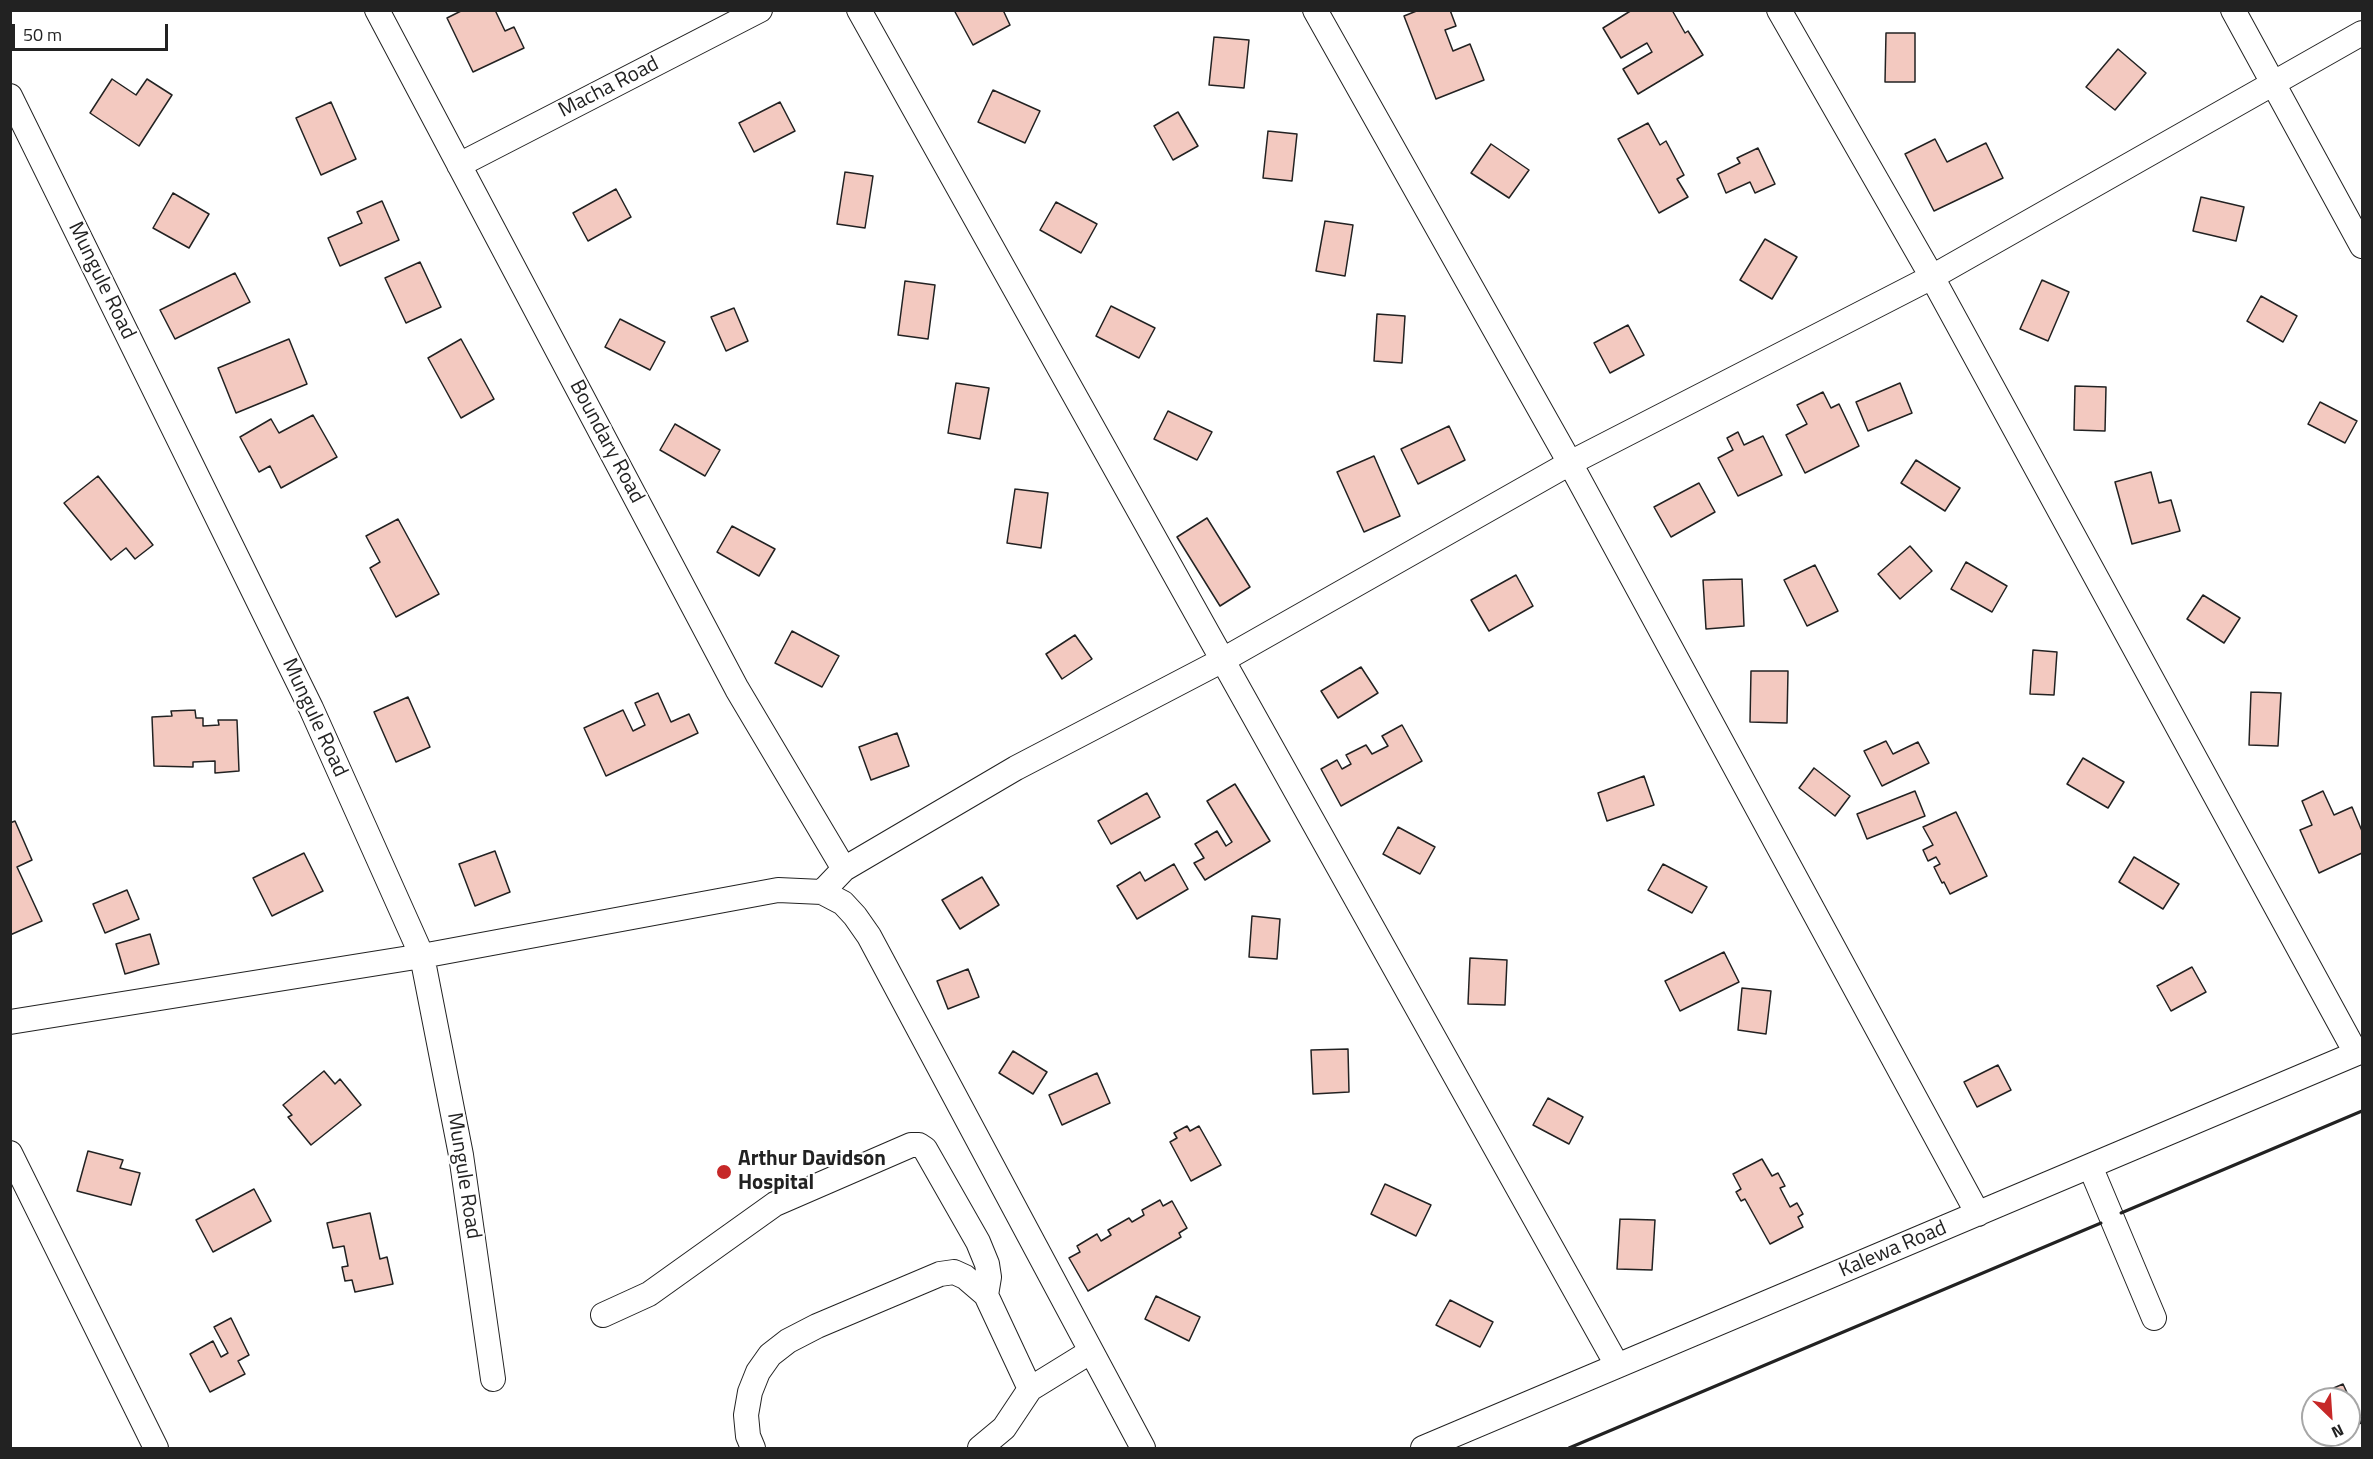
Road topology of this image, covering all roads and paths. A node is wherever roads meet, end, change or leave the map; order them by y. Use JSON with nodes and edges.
{"nodes":[{"id":1,"x":377,"y":10,"type":"edge"},
{"id":2,"x":859,"y":10,"type":"edge"},
{"id":3,"x":1315,"y":10,"type":"edge"},
{"id":4,"x":1779,"y":10,"type":"edge"},
{"id":5,"x":2233,"y":10,"type":"edge"},
{"id":6,"x":756,"y":11,"type":"edge"},
{"id":7,"x":2362,"y":33,"type":"edge"},
{"id":8,"x":2274,"y":82,"type":"junction"},
{"id":9,"x":10,"y":96,"type":"edge"},
{"id":10,"x":459,"y":165,"type":"junction"},
{"id":11,"x":2362,"y":246,"type":"edge"},
{"id":12,"x":1932,"y":277,"type":"junction"},
{"id":13,"x":1570,"y":463,"type":"junction"},
{"id":14,"x":1221,"y":661,"type":"junction"},
{"id":15,"x":844,"y":869,"type":"junction"},
{"id":16,"x":822,"y":892,"type":"junction"},
{"id":17,"x":422,"y":956,"type":"junction"},
{"id":18,"x":10,"y":1022,"type":"edge"},
{"id":19,"x":2359,"y":1052,"type":"edge"},
{"id":20,"x":10,"y":1153,"type":"edge"},
{"id":21,"x":2090,"y":1166,"type":"junction"},
{"id":22,"x":1978,"y":1214,"type":"junction"},
{"id":23,"x":986,"y":1295,"type":"junction"},
{"id":24,"x":603,"y":1316,"type":"dead end"},
{"id":25,"x":2154,"y":1318,"type":"dead end"},
{"id":26,"x":1090,"y":1352,"type":"junction"},
{"id":27,"x":1617,"y":1365,"type":"junction"},
{"id":28,"x":493,"y":1379,"type":"dead end"},
{"id":29,"x":1030,"y":1389,"type":"junction"},
{"id":30,"x":1453,"y":1443,"type":"edge"},
{"id":31,"x":156,"y":1449,"type":"edge"},
{"id":32,"x":753,"y":1449,"type":"edge"},
{"id":33,"x":980,"y":1449,"type":"edge"},
{"id":34,"x":1143,"y":1449,"type":"edge"},
{"id":35,"x":1423,"y":1449,"type":"edge"}],
"edges":[{"from":1,"to":10,"type":"street","name":"Boundary Road"},
{"from":2,"to":14,"type":"street"},
{"from":3,"to":13,"type":"street"},
{"from":4,"to":12,"type":"street"},
{"from":5,"to":8,"type":"street"},
{"from":6,"to":10,"type":"street","name":"Macha Road"},
{"from":7,"to":8,"type":"street"},
{"from":8,"to":11,"type":"street"},
{"from":8,"to":12,"type":"street"},
{"from":9,"to":17,"type":"street","name":"Mungule Road"},
{"from":10,"to":15,"type":"street","name":"Boundary Road"},
{"from":12,"to":13,"type":"street"},
{"from":12,"to":19,"type":"street"},
{"from":13,"to":14,"type":"street"},
{"from":13,"to":22,"type":"street"},
{"from":14,"to":15,"type":"street"},
{"from":14,"to":27,"type":"street"},
{"from":15,"to":16,"type":"street"},
{"from":16,"to":17,"type":"street"},
{"from":16,"to":26,"type":"street"},
{"from":17,"to":18,"type":"street"},
{"from":17,"to":28,"type":"street","name":"Mungule Road"},
{"from":19,"to":21,"type":"street","name":"Kalewa Road"},
{"from":20,"to":31,"type":"street"},
{"from":21,"to":22,"type":"street","name":"Kalewa Road"},
{"from":21,"to":25,"type":"street"},
{"from":22,"to":27,"type":"street","name":"Kalewa Road"},
{"from":23,"to":24,"type":"street"},
{"from":23,"to":29,"type":"street"},
{"from":23,"to":32,"type":"street"},
{"from":26,"to":29,"type":"street"},
{"from":26,"to":34,"type":"street"},
{"from":27,"to":30,"type":"street","name":"Kalewa Road"},
{"from":29,"to":33,"type":"street"},
{"from":30,"to":35,"type":"street","name":"Kalewa Road"}]}
